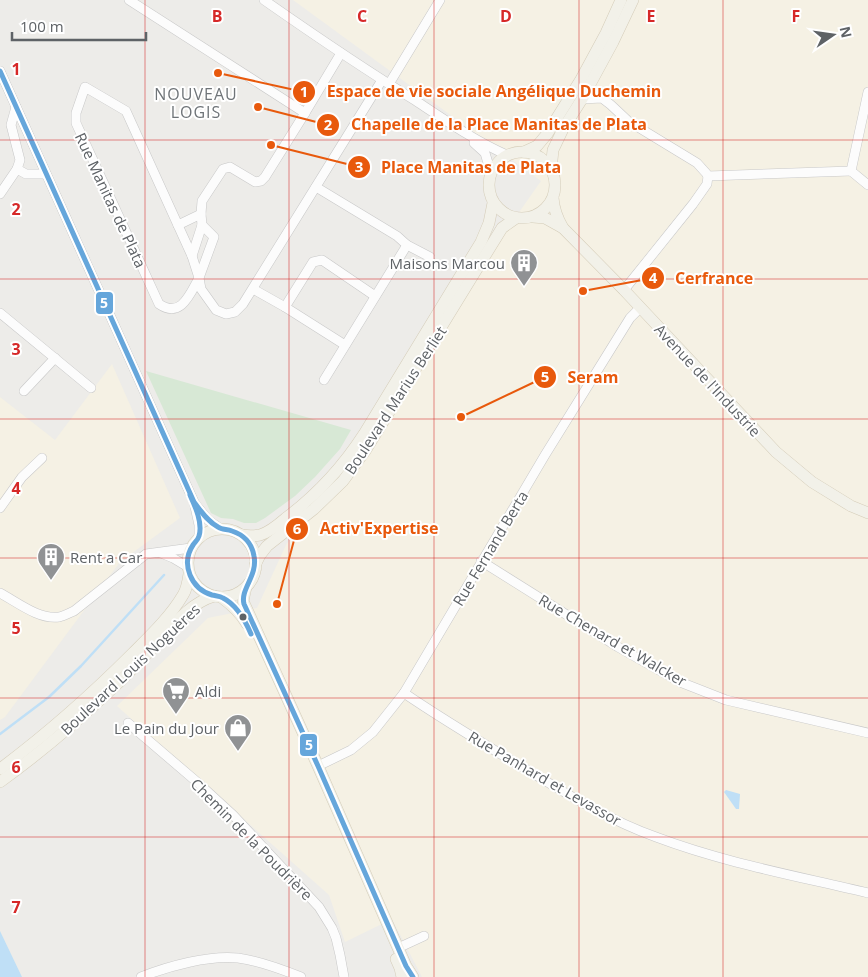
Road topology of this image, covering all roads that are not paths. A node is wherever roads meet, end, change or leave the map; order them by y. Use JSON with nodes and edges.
{"nodes":[{"id":1,"x":129,"y":0,"type":"edge"},
{"id":2,"x":264,"y":0,"type":"edge"},
{"id":3,"x":440,"y":0,"type":"edge"},
{"id":4,"x":621,"y":0,"type":"edge"},
{"id":5,"x":633,"y":0,"type":"edge"},
{"id":6,"x":341,"y":53,"type":"junction"},
{"id":7,"x":0,"y":71,"type":"edge"},
{"id":8,"x":385,"y":82,"type":"junction"},
{"id":9,"x":868,"y":92,"type":"edge"},
{"id":10,"x":582,"y":99,"type":"junction"},
{"id":11,"x":16,"y":107,"type":"junction"},
{"id":12,"x":305,"y":113,"type":"junction"},
{"id":13,"x":463,"y":132,"type":"junction"},
{"id":14,"x":524,"y":152,"type":"junction"},
{"id":15,"x":37,"y":154,"type":"junction"},
{"id":16,"x":507,"y":155,"type":"junction"},
{"id":17,"x":20,"y":160,"type":"junction"},
{"id":18,"x":17,"y":169,"type":"junction"},
{"id":19,"x":551,"y":170,"type":"junction"},
{"id":20,"x":852,"y":171,"type":"junction"},
{"id":21,"x":491,"y":172,"type":"junction"},
{"id":22,"x":46,"y":174,"type":"junction"},
{"id":23,"x":708,"y":176,"type":"junction"},
{"id":24,"x":868,"y":185,"type":"edge"},
{"id":25,"x":316,"y":187,"type":"junction"},
{"id":26,"x":0,"y":194,"type":"edge"},
{"id":27,"x":552,"y":198,"type":"junction"},
{"id":28,"x":493,"y":203,"type":"junction"},
{"id":29,"x":201,"y":214,"type":"junction"},
{"id":30,"x":533,"y":217,"type":"junction"},
{"id":31,"x":516,"y":218,"type":"junction"},
{"id":32,"x":178,"y":225,"type":"junction"},
{"id":33,"x":202,"y":225,"type":"junction"},
{"id":34,"x":563,"y":228,"type":"junction"},
{"id":35,"x":407,"y":245,"type":"junction"},
{"id":36,"x":192,"y":256,"type":"junction"},
{"id":37,"x":430,"y":257,"type":"dead end"},
{"id":38,"x":199,"y":278,"type":"junction"},
{"id":39,"x":253,"y":288,"type":"junction"},
{"id":40,"x":624,"y":290,"type":"junction"},
{"id":41,"x":375,"y":296,"type":"junction"},
{"id":42,"x":285,"y":307,"type":"junction"},
{"id":43,"x":640,"y":308,"type":"junction"},
{"id":44,"x":0,"y":314,"type":"edge"},
{"id":45,"x":345,"y":346,"type":"junction"},
{"id":46,"x":55,"y":358,"type":"junction"},
{"id":47,"x":324,"y":380,"type":"dead end"},
{"id":48,"x":91,"y":388,"type":"dead end"},
{"id":49,"x":24,"y":391,"type":"dead end"},
{"id":50,"x":42,"y":458,"type":"dead end"},
{"id":51,"x":194,"y":502,"type":"junction"},
{"id":52,"x":0,"y":508,"type":"edge"},
{"id":53,"x":868,"y":513,"type":"edge"},
{"id":54,"x":221,"y":529,"type":"junction"},
{"id":55,"x":242,"y":535,"type":"junction"},
{"id":56,"x":199,"y":537,"type":"junction"},
{"id":57,"x":191,"y":548,"type":"junction"},
{"id":58,"x":158,"y":552,"type":"junction"},
{"id":59,"x":482,"y":560,"type":"junction"},
{"id":60,"x":256,"y":565,"type":"junction"},
{"id":61,"x":188,"y":570,"type":"junction"},
{"id":62,"x":246,"y":587,"type":"junction"},
{"id":63,"x":0,"y":593,"type":"edge"},
{"id":64,"x":218,"y":596,"type":"junction"},
{"id":65,"x":404,"y":693,"type":"junction"},
{"id":66,"x":128,"y":723,"type":"dead end"},
{"id":67,"x":868,"y":732,"type":"edge"},
{"id":68,"x":318,"y":766,"type":"junction"},
{"id":69,"x":0,"y":769,"type":"edge"},
{"id":70,"x":0,"y":782,"type":"edge"},
{"id":71,"x":868,"y":893,"type":"edge"},
{"id":72,"x":424,"y":936,"type":"dead end"},
{"id":73,"x":398,"y":948,"type":"junction"},
{"id":74,"x":141,"y":977,"type":"edge"},
{"id":75,"x":301,"y":977,"type":"edge"},
{"id":76,"x":344,"y":977,"type":"edge"},
{"id":77,"x":402,"y":977,"type":"edge"},
{"id":78,"x":413,"y":977,"type":"edge"}],
"edges":[{"from":1,"to":12,"type":"street"},
{"from":2,"to":6,"type":"street"},
{"from":3,"to":8,"type":"street"},
{"from":4,"to":14,"type":"main road"},
{"from":5,"to":10,"type":"main road"},
{"from":6,"to":8,"type":"street"},
{"from":6,"to":12,"type":"street"},
{"from":7,"to":11,"type":"street"},
{"from":8,"to":13,"type":"street"},
{"from":8,"to":25,"type":"street"},
{"from":9,"to":20,"type":"street"},
{"from":10,"to":19,"type":"main road"},
{"from":10,"to":23,"type":"street"},
{"from":11,"to":15,"type":"street"},
{"from":11,"to":17,"type":"street"},
{"from":12,"to":29,"type":"street"},
{"from":13,"to":16,"type":"street"},
{"from":13,"to":21,"type":"street"},
{"from":14,"to":16,"type":"main road"},
{"from":14,"to":19,"type":"main road"},
{"from":15,"to":17,"type":"street"},
{"from":15,"to":22,"type":"street"},
{"from":16,"to":21,"type":"main road"},
{"from":17,"to":18,"type":"street"},
{"from":18,"to":22,"type":"street"},
{"from":18,"to":26,"type":"street"},
{"from":19,"to":27,"type":"main road"},
{"from":20,"to":23,"type":"street"},
{"from":20,"to":24,"type":"street"},
{"from":21,"to":28,"type":"main road"},
{"from":22,"to":51,"type":"street"},
{"from":23,"to":40,"type":"street"},
{"from":25,"to":35,"type":"street"},
{"from":25,"to":39,"type":"street"},
{"from":27,"to":30,"type":"main road"},
{"from":27,"to":34,"type":"main road","name":"Avenue de l'Industrie"},
{"from":28,"to":31,"type":"main road"},
{"from":28,"to":55,"type":"main road","name":"Boulevard Marius Berliet"},
{"from":29,"to":32,"type":"street"},
{"from":29,"to":33,"type":"street"},
{"from":30,"to":31,"type":"main road"},
{"from":30,"to":34,"type":"main road","name":"Avenue de l'Industrie"},
{"from":31,"to":60,"type":"main road","name":"Boulevard Marius Berliet"},
{"from":32,"to":36,"type":"street","name":"Rue Manitas de Plata"},
{"from":32,"to":38,"type":"street","name":"Rue Manitas de Plata"},
{"from":33,"to":36,"type":"street"},
{"from":33,"to":38,"type":"street"},
{"from":34,"to":40,"type":"main road","name":"Avenue de l'Industrie"},
{"from":35,"to":37,"type":"street"},
{"from":35,"to":41,"type":"street"},
{"from":36,"to":38,"type":"street","name":"Rue Manitas de Plata"},
{"from":38,"to":39,"type":"street"},
{"from":39,"to":42,"type":"street"},
{"from":40,"to":43,"type":"main road","name":"Avenue de l'Industrie"},
{"from":41,"to":42,"type":"street"},
{"from":41,"to":45,"type":"street"},
{"from":42,"to":45,"type":"street"},
{"from":43,"to":53,"type":"main road","name":"Avenue de l'Industrie"},
{"from":43,"to":59,"type":"street","name":"Rue Fernand Berta"},
{"from":44,"to":46,"type":"street"},
{"from":45,"to":47,"type":"street"},
{"from":46,"to":48,"type":"street"},
{"from":46,"to":49,"type":"street"},
{"from":50,"to":52,"type":"street"},
{"from":51,"to":54,"type":"street"},
{"from":51,"to":56,"type":"street"},
{"from":54,"to":55,"type":"main road"},
{"from":54,"to":56,"type":"main road"},
{"from":55,"to":60,"type":"main road"},
{"from":56,"to":57,"type":"main road"},
{"from":57,"to":58,"type":"street"},
{"from":57,"to":61,"type":"main road"},
{"from":58,"to":61,"type":"street"},
{"from":58,"to":63,"type":"street"},
{"from":59,"to":65,"type":"street","name":"Rue Fernand Berta"},
{"from":59,"to":67,"type":"street","name":"Rue Chenard et Walcker"},
{"from":60,"to":62,"type":"main road"},
{"from":61,"to":64,"type":"main road"},
{"from":61,"to":69,"type":"main road","name":"Boulevard Louis Noguères"},
{"from":62,"to":64,"type":"main road"},
{"from":62,"to":68,"type":"main road"},
{"from":64,"to":70,"type":"main road","name":"Boulevard Louis Noguères"},
{"from":64,"to":77,"type":"main road"},
{"from":65,"to":68,"type":"street","name":"Rue Fernand Berta"},
{"from":65,"to":71,"type":"street","name":"Rue Panhard et Levassor"},
{"from":66,"to":76,"type":"street","name":"Chemin de la Poudrière"},
{"from":68,"to":73,"type":"main road"},
{"from":72,"to":73,"type":"street"},
{"from":73,"to":78,"type":"main road"},
{"from":74,"to":75,"type":"street"}]}
